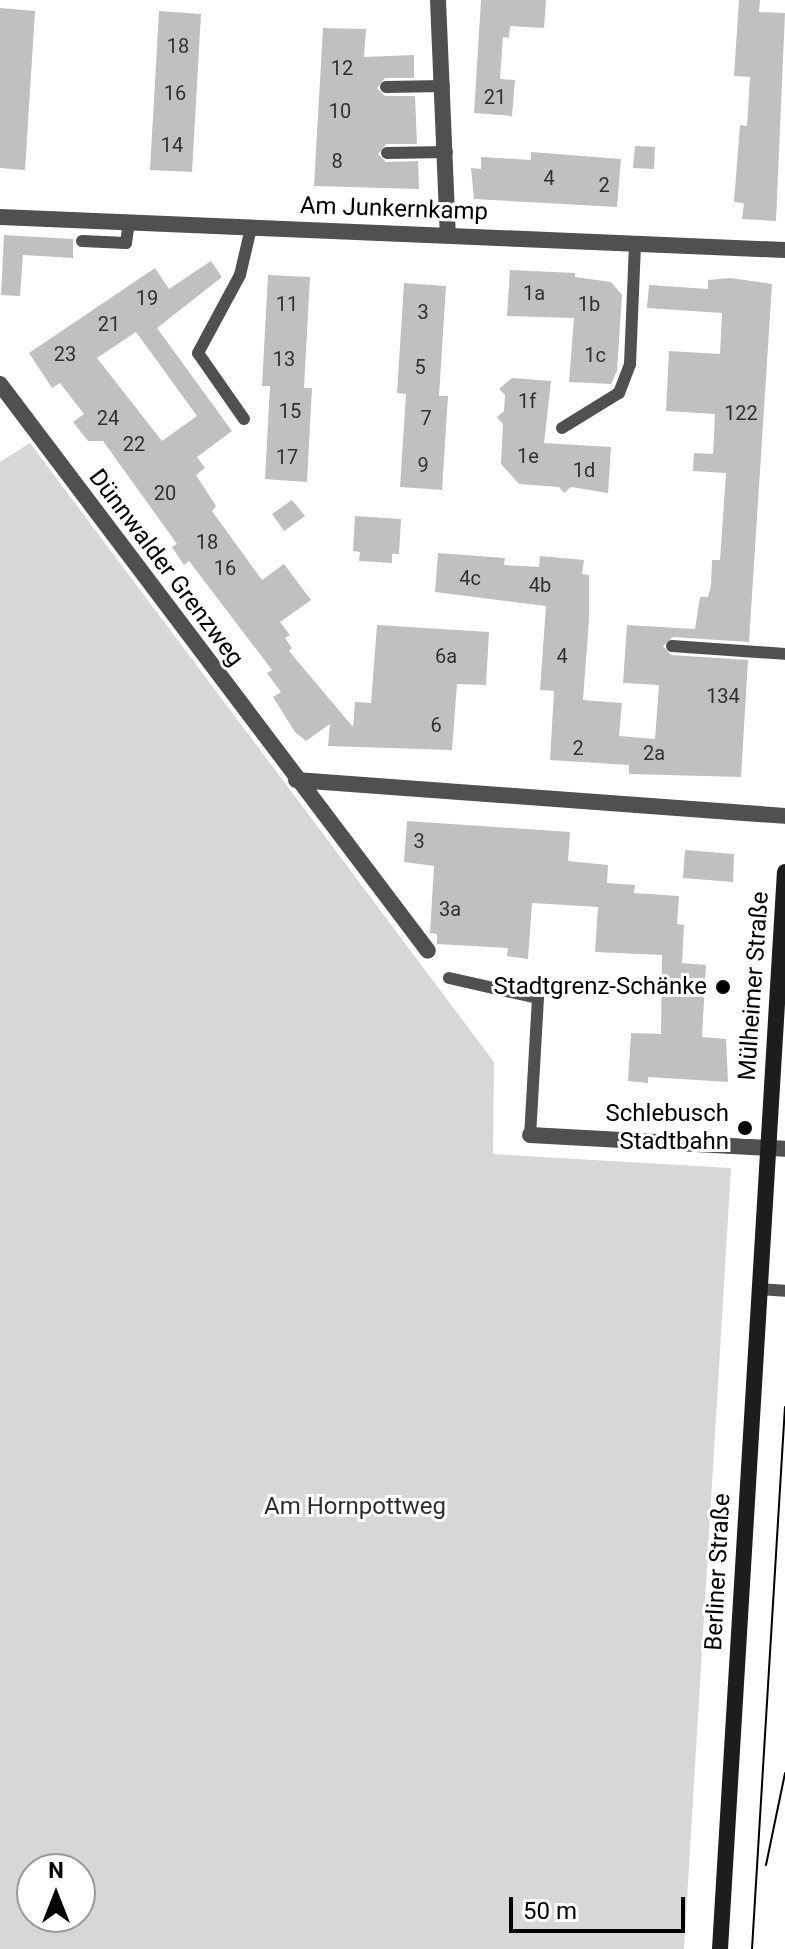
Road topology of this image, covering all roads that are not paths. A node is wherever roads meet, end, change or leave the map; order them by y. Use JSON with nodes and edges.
{"nodes":[{"id":1,"x":438,"y":0,"type":"edge"},
{"id":2,"x":444,"y":86,"type":"junction"},
{"id":3,"x":386,"y":87,"type":"dead end"},
{"id":4,"x":447,"y":152,"type":"junction"},
{"id":5,"x":387,"y":153,"type":"dead end"},
{"id":6,"x":0,"y":217,"type":"edge"},
{"id":7,"x":129,"y":222,"type":"junction"},
{"id":8,"x":251,"y":228,"type":"junction"},
{"id":9,"x":448,"y":235,"type":"junction"},
{"id":10,"x":82,"y":241,"type":"dead end"},
{"id":11,"x":635,"y":244,"type":"junction"},
{"id":12,"x":785,"y":250,"type":"edge"},
{"id":13,"x":0,"y":384,"type":"edge"},
{"id":14,"x":244,"y":419,"type":"dead end"},
{"id":15,"x":562,"y":428,"type":"dead end"},
{"id":16,"x":672,"y":646,"type":"dead end"},
{"id":17,"x":785,"y":654,"type":"edge"},
{"id":18,"x":296,"y":780,"type":"junction"},
{"id":19,"x":785,"y":816,"type":"edge"},
{"id":20,"x":785,"y":872,"type":"edge"},
{"id":21,"x":784,"y":895,"type":"edge"},
{"id":22,"x":428,"y":951,"type":"dead end"},
{"id":23,"x":449,"y":978,"type":"dead end"},
{"id":24,"x":530,"y":1135,"type":"joint"},
{"id":25,"x":776,"y":1149,"type":"edge"},
{"id":26,"x":785,"y":1161,"type":"edge"},
{"id":27,"x":765,"y":1198,"type":"joint"},
{"id":28,"x":759,"y":1289,"type":"junction"},
{"id":29,"x":783,"y":1291,"type":"edge"},
{"id":30,"x":720,"y":1949,"type":"edge"}],
"edges":[{"from":1,"to":2,"type":"street"},
{"from":2,"to":3,"type":"lane"},
{"from":2,"to":4,"type":"street"},
{"from":4,"to":5,"type":"lane"},
{"from":4,"to":9,"type":"street"},
{"from":6,"to":7,"type":"street","name":"Am Junkernkamp"},
{"from":7,"to":8,"type":"street","name":"Am Junkernkamp"},
{"from":7,"to":10,"type":"lane"},
{"from":8,"to":9,"type":"street","name":"Am Junkernkamp"},
{"from":8,"to":14,"type":"lane"},
{"from":9,"to":11,"type":"street","name":"Am Junkernkamp"},
{"from":11,"to":12,"type":"street","name":"Am Junkernkamp"},
{"from":11,"to":15,"type":"lane"},
{"from":13,"to":18,"type":"street","name":"Dünnwalder Grenzweg"},
{"from":16,"to":17,"type":"lane"},
{"from":18,"to":19,"type":"street"},
{"from":18,"to":22,"type":"street","name":"Dünnwalder Grenzweg"},
{"from":20,"to":21,"type":"main road","name":"Mülheimer Straße"},
{"from":21,"to":25,"type":"main road","name":"Mülheimer Straße"},
{"from":23,"to":24,"type":"lane"},
{"from":24,"to":25,"type":"street"},
{"from":25,"to":26,"type":"lane"},
{"from":25,"to":27,"type":"main road","name":"Mülheimer Straße"},
{"from":27,"to":28,"type":"main road","name":"Berliner Straße"},
{"from":28,"to":29,"type":"lane"},
{"from":28,"to":30,"type":"main road","name":"Berliner Straße"}]}
